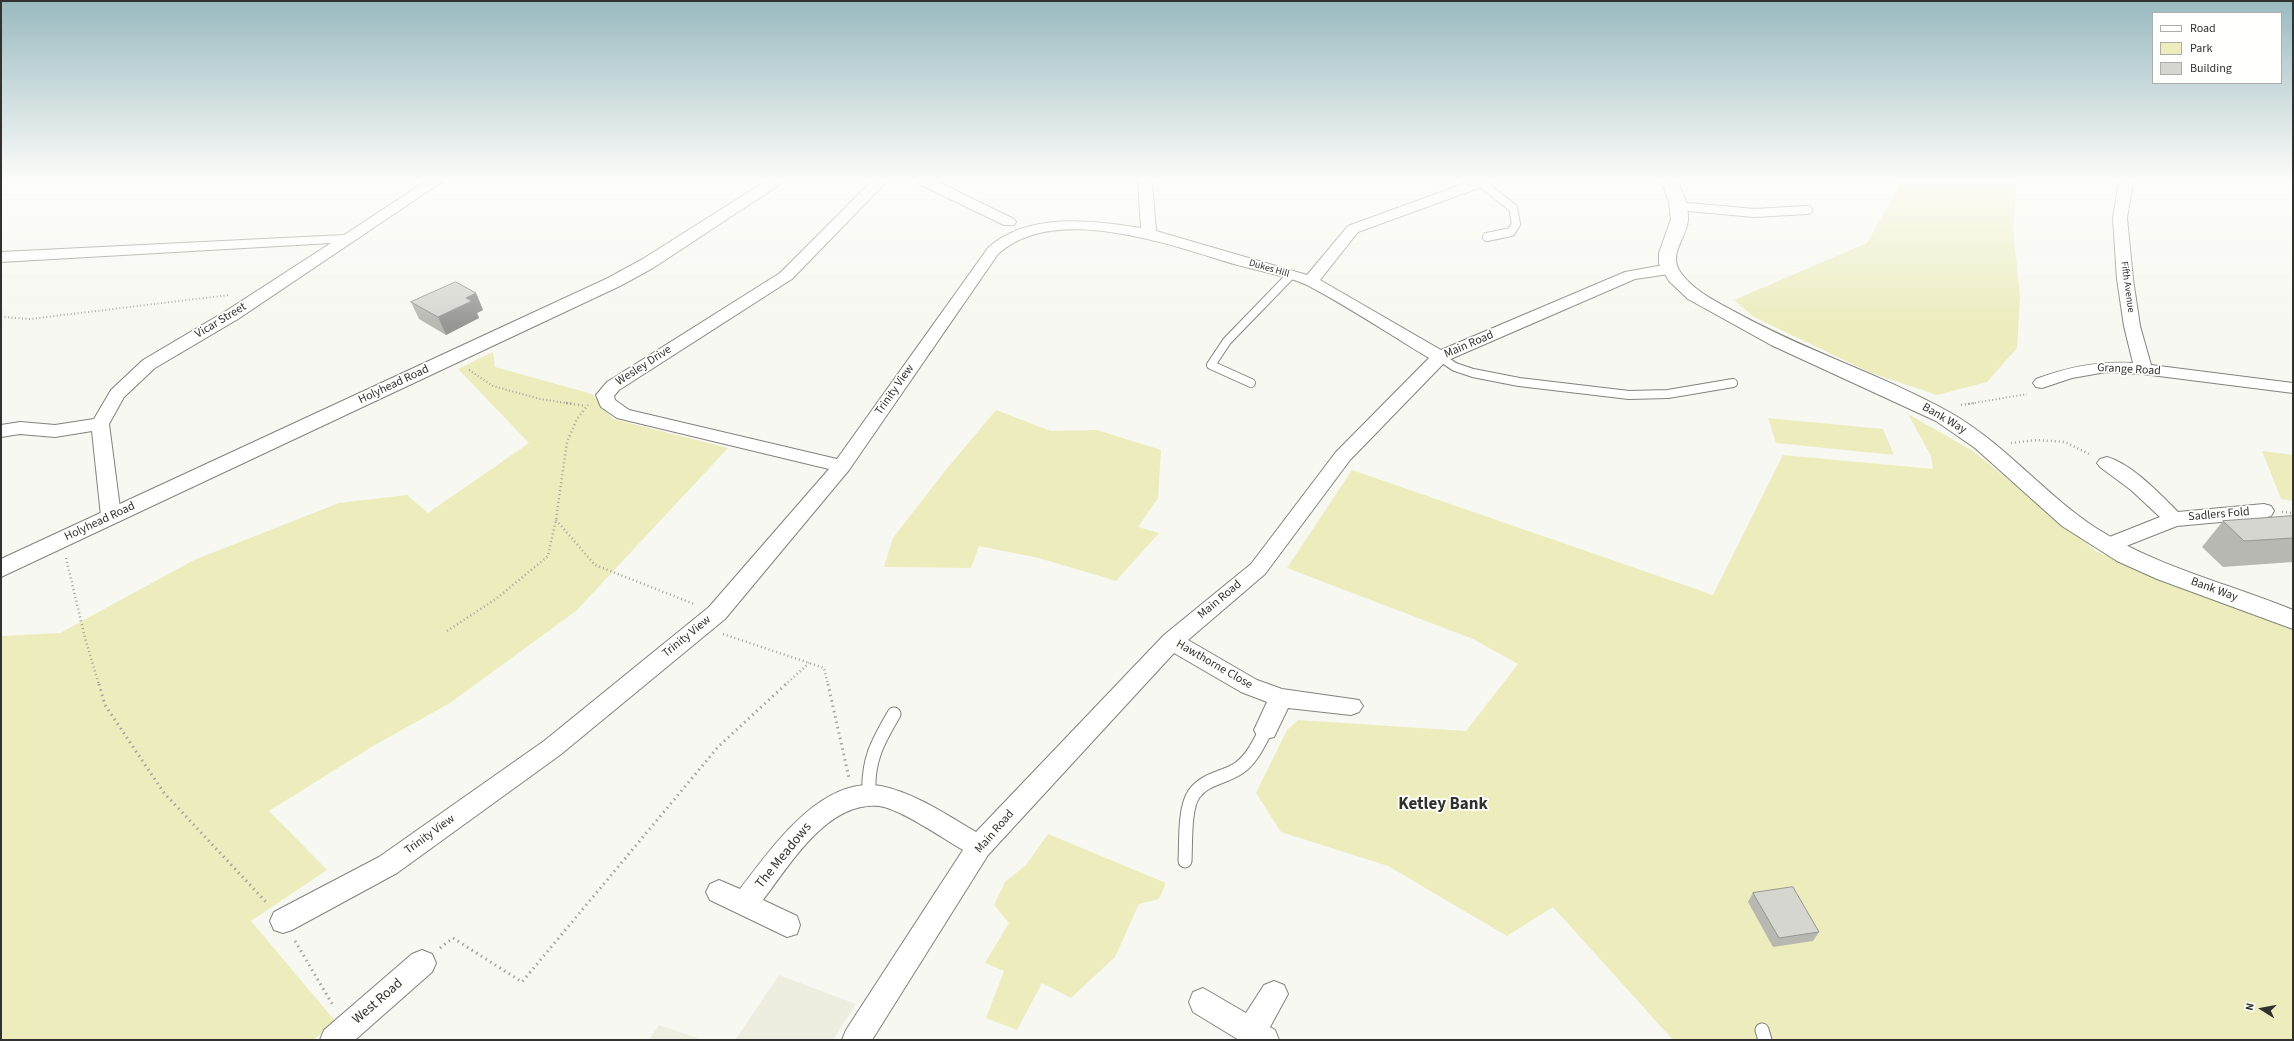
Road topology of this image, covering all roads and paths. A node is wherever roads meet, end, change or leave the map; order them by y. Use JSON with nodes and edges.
{"nodes":[{"id":1,"x":363,"y":230,"type":"edge"},
{"id":2,"x":701,"y":230,"type":"edge"},
{"id":3,"x":832,"y":230,"type":"edge"},
{"id":4,"x":1039,"y":230,"type":"edge"},
{"id":5,"x":1123,"y":230,"type":"edge"},
{"id":6,"x":1150,"y":230,"type":"edge"},
{"id":7,"x":1353,"y":230,"type":"edge"},
{"id":8,"x":1513,"y":230,"type":"edge"},
{"id":9,"x":1677,"y":230,"type":"edge"},
{"id":10,"x":2121,"y":230,"type":"edge"},
{"id":11,"x":1150,"y":234,"type":"junction"},
{"id":12,"x":1488,"y":237,"type":"dead end"},
{"id":13,"x":347,"y":240,"type":"junction"},
{"id":14,"x":993,"y":251,"type":"joint"},
{"id":15,"x":1,"y":257,"type":"edge"},
{"id":16,"x":1669,"y":269,"type":"junction"},
{"id":17,"x":1291,"y":275,"type":"junction"},
{"id":18,"x":1311,"y":281,"type":"junction"},
{"id":19,"x":234,"y":294,"type":"dead end"},
{"id":20,"x":1,"y":317,"type":"edge"},
{"id":21,"x":1440,"y":357,"type":"junction"},
{"id":22,"x":452,"y":358,"type":"junction"},
{"id":23,"x":2143,"y":369,"type":"junction"},
{"id":24,"x":1252,"y":383,"type":"dead end"},
{"id":25,"x":1733,"y":383,"type":"dead end"},
{"id":26,"x":2042,"y":383,"type":"joint"},
{"id":27,"x":2293,"y":388,"type":"edge"},
{"id":28,"x":605,"y":395,"type":"junction"},
{"id":29,"x":586,"y":406,"type":"junction"},
{"id":30,"x":1927,"y":408,"type":"junction"},
{"id":31,"x":100,"y":424,"type":"junction"},
{"id":32,"x":1,"y":431,"type":"edge"},
{"id":33,"x":1989,"y":448,"type":"junction"},
{"id":34,"x":2107,"y":463,"type":"joint"},
{"id":35,"x":842,"y":466,"type":"junction"},
{"id":36,"x":2264,"y":511,"type":"dead end"},
{"id":37,"x":111,"y":516,"type":"junction"},
{"id":38,"x":556,"y":519,"type":"junction"},
{"id":39,"x":2174,"y":519,"type":"junction"},
{"id":40,"x":62,"y":540,"type":"junction"},
{"id":41,"x":2109,"y":544,"type":"junction"},
{"id":42,"x":1,"y":569,"type":"edge"},
{"id":43,"x":717,"y":613,"type":"junction"},
{"id":44,"x":2293,"y":620,"type":"edge"},
{"id":45,"x":700,"y":627,"type":"junction"},
{"id":46,"x":447,"y":630,"type":"dead end"},
{"id":47,"x":1172,"y":640,"type":"junction"},
{"id":48,"x":808,"y":663,"type":"junction"},
{"id":49,"x":1281,"y":698,"type":"junction"},
{"id":50,"x":1351,"y":706,"type":"dead end"},
{"id":51,"x":894,"y":714,"type":"dead end"},
{"id":52,"x":1266,"y":730,"type":"joint"},
{"id":53,"x":861,"y":797,"type":"junction"},
{"id":54,"x":979,"y":847,"type":"junction"},
{"id":55,"x":1185,"y":861,"type":"dead end"},
{"id":56,"x":719,"y":892,"type":"dead end"},
{"id":57,"x":744,"y":904,"type":"junction"},
{"id":58,"x":283,"y":921,"type":"junction"},
{"id":59,"x":787,"y":925,"type":"dead end"},
{"id":60,"x":422,"y":963,"type":"joint"},
{"id":61,"x":1274,"y":994,"type":"dead end"},
{"id":62,"x":1203,"y":1002,"type":"dead end"},
{"id":63,"x":340,"y":1035,"type":"edge"},
{"id":64,"x":1258,"y":1035,"type":"edge"},
{"id":65,"x":856,"y":1040,"type":"edge"}],
"edges":[{"from":1,"to":13,"type":"street","name":"Vicar Street"},
{"from":2,"to":22,"type":"street","name":"Holyhead Road"},
{"from":3,"to":28,"type":"street","name":"Wesley Drive"},
{"from":4,"to":14,"type":"street","name":"Dukes Hill"},
{"from":5,"to":11,"type":"street","name":"Dukes Hill"},
{"from":6,"to":11,"type":"street"},
{"from":7,"to":18,"type":"street"},
{"from":8,"to":12,"type":"lane"},
{"from":9,"to":16,"type":"street"},
{"from":10,"to":23,"type":"street","name":"Fifth Avenue"},
{"from":11,"to":17,"type":"street","name":"Dukes Hill"},
{"from":13,"to":15,"type":"street"},
{"from":13,"to":31,"type":"street","name":"Vicar Street"},
{"from":14,"to":35,"type":"street","name":"Trinity View"},
{"from":16,"to":21,"type":"street","name":"Main Road"},
{"from":16,"to":30,"type":"street","name":"Bank Way"},
{"from":17,"to":18,"type":"street","name":"Dukes Hill"},
{"from":17,"to":24,"type":"lane"},
{"from":18,"to":21,"type":"street","name":"Dukes Hill"},
{"from":19,"to":20,"type":"path"},
{"from":21,"to":25,"type":"lane"},
{"from":21,"to":47,"type":"street","name":"Main Road"},
{"from":22,"to":29,"type":"path"},
{"from":22,"to":37,"type":"street","name":"Holyhead Road"},
{"from":23,"to":26,"type":"street","name":"Grange Road"},
{"from":23,"to":27,"type":"street","name":"Grange Road"},
{"from":26,"to":30,"type":"path"},
{"from":28,"to":29,"type":"path"},
{"from":28,"to":35,"type":"street","name":"Wesley Drive"},
{"from":29,"to":38,"type":"path"},
{"from":30,"to":33,"type":"street","name":"Bank Way"},
{"from":31,"to":32,"type":"street"},
{"from":31,"to":37,"type":"street"},
{"from":33,"to":34,"type":"path"},
{"from":33,"to":41,"type":"street","name":"Bank Way"},
{"from":34,"to":39,"type":"street","name":"Sadlers Fold"},
{"from":35,"to":43,"type":"street","name":"Trinity View"},
{"from":36,"to":39,"type":"street","name":"Sadlers Fold"},
{"from":37,"to":40,"type":"street","name":"Holyhead Road"},
{"from":38,"to":43,"type":"path"},
{"from":38,"to":46,"type":"path"},
{"from":39,"to":41,"type":"street","name":"Sadlers Fold"},
{"from":40,"to":42,"type":"street","name":"Holyhead Road"},
{"from":40,"to":58,"type":"path"},
{"from":41,"to":44,"type":"street","name":"Bank Way"},
{"from":43,"to":45,"type":"street","name":"Trinity View"},
{"from":45,"to":48,"type":"path"},
{"from":45,"to":58,"type":"street","name":"Trinity View"},
{"from":47,"to":49,"type":"street","name":"Hawthorne Close"},
{"from":47,"to":54,"type":"street","name":"Main Road"},
{"from":48,"to":53,"type":"path"},
{"from":48,"to":60,"type":"path"},
{"from":49,"to":50,"type":"street","name":"Hawthorne Close"},
{"from":49,"to":52,"type":"street"},
{"from":51,"to":53,"type":"lane"},
{"from":52,"to":55,"type":"lane"},
{"from":53,"to":54,"type":"street"},
{"from":53,"to":57,"type":"street","name":"The Meadows"},
{"from":54,"to":65,"type":"street","name":"Main Road"},
{"from":56,"to":57,"type":"street"},
{"from":57,"to":59,"type":"street"},
{"from":58,"to":63,"type":"path"},
{"from":60,"to":63,"type":"street","name":"West Road"},
{"from":61,"to":64,"type":"street"},
{"from":62,"to":64,"type":"street"}]}
